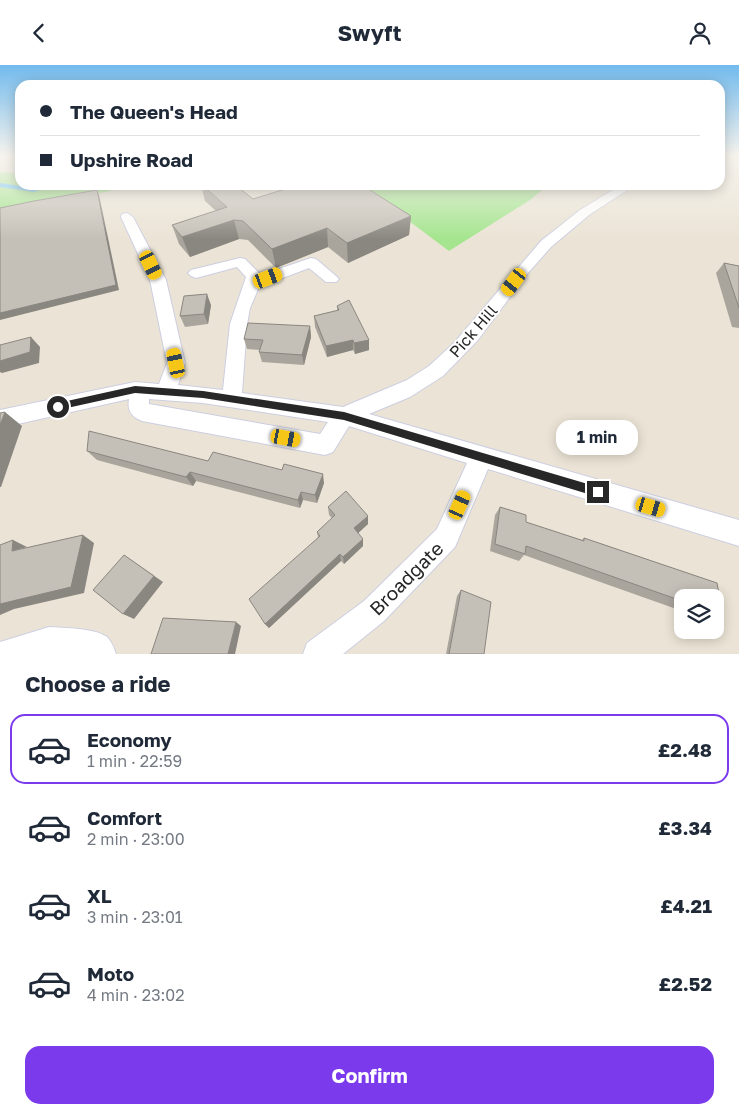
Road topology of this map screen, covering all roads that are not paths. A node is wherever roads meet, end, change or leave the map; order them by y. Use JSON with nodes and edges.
{"nodes":[{"id":1,"x":620,"y":190,"type":"edge"},
{"id":2,"x":127,"y":217,"type":"dead end"},
{"id":3,"x":196,"y":273,"type":"dead end"},
{"id":4,"x":331,"y":279,"type":"dead end"},
{"id":5,"x":253,"y":284,"type":"junction"},
{"id":6,"x":140,"y":390,"type":"junction"},
{"id":7,"x":166,"y":391,"type":"junction"},
{"id":8,"x":232,"y":399,"type":"junction"},
{"id":9,"x":344,"y":416,"type":"junction"},
{"id":10,"x":0,"y":419,"type":"edge"},
{"id":11,"x":482,"y":456,"type":"junction"},
{"id":12,"x":739,"y":533,"type":"edge"},
{"id":13,"x":9,"y":654,"type":"edge"},
{"id":14,"x":101,"y":654,"type":"edge"},
{"id":15,"x":318,"y":654,"type":"edge"}],
"edges":[{"from":1,"to":9,"type":"street","name":"Pick Hill"},
{"from":2,"to":7,"type":"street"},
{"from":3,"to":5,"type":"street"},
{"from":4,"to":5,"type":"lane"},
{"from":5,"to":8,"type":"street"},
{"from":6,"to":7,"type":"street"},
{"from":6,"to":9,"type":"street"},
{"from":6,"to":10,"type":"street"},
{"from":7,"to":8,"type":"street"},
{"from":8,"to":9,"type":"street"},
{"from":9,"to":11,"type":"street"},
{"from":11,"to":12,"type":"street"},
{"from":11,"to":15,"type":"street","name":"Broadgate"},
{"from":13,"to":14,"type":"street"}]}
